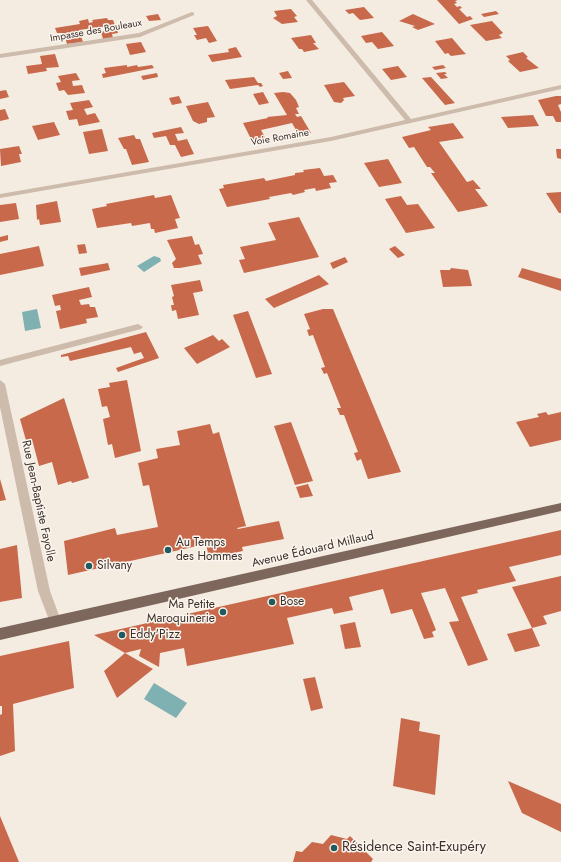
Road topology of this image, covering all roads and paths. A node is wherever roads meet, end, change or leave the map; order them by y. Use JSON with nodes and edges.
{"nodes":[{"id":1,"x":309,"y":0,"type":"edge"},
{"id":2,"x":192,"y":14,"type":"dead end"},
{"id":3,"x":0,"y":56,"type":"edge"},
{"id":4,"x":561,"y":87,"type":"edge"},
{"id":5,"x":409,"y":122,"type":"junction"},
{"id":6,"x":0,"y":196,"type":"edge"},
{"id":7,"x":138,"y":327,"type":"dead end"},
{"id":8,"x":0,"y":363,"type":"edge"},
{"id":9,"x":0,"y":384,"type":"edge"},
{"id":10,"x":561,"y":507,"type":"edge"},
{"id":11,"x":55,"y":621,"type":"junction"},
{"id":12,"x":0,"y":634,"type":"edge"}],
"edges":[{"from":1,"to":5,"type":"street"},
{"from":2,"to":3,"type":"street","name":"Impasse des Bouleaux"},
{"from":4,"to":5,"type":"street","name":"Voie Romaine"},
{"from":5,"to":6,"type":"street","name":"Voie Romaine"},
{"from":7,"to":8,"type":"street"},
{"from":9,"to":11,"type":"street","name":"Rue Jean-Baptiste Fayolle"},
{"from":10,"to":11,"type":"main road","name":"Avenue Édouard Millaud"},
{"from":11,"to":12,"type":"main road","name":"Avenue Édouard Millaud"}]}
